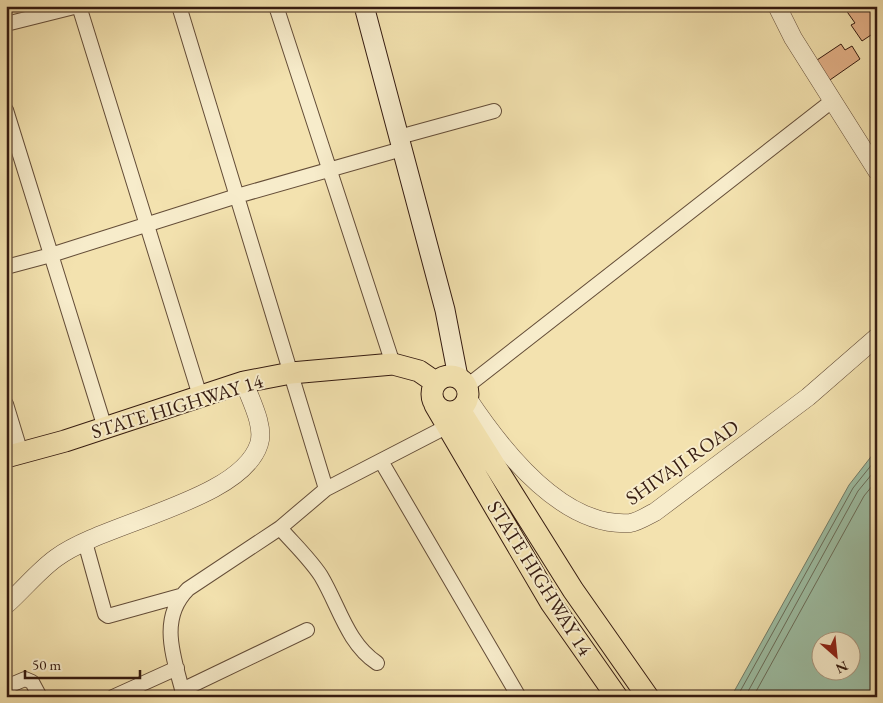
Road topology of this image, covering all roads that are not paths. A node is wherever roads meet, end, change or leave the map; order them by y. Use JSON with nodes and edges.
{"nodes":[{"id":1,"x":78,"y":6,"type":"edge"},
{"id":2,"x":179,"y":6,"type":"edge"},
{"id":3,"x":276,"y":6,"type":"edge"},
{"id":4,"x":364,"y":6,"type":"edge"},
{"id":5,"x":777,"y":6,"type":"edge"},
{"id":6,"x":6,"y":24,"type":"edge"},
{"id":7,"x":832,"y":101,"type":"junction"},
{"id":8,"x":6,"y":110,"type":"edge"},
{"id":9,"x":494,"y":111,"type":"dead end"},
{"id":10,"x":400,"y":143,"type":"junction"},
{"id":11,"x":329,"y":169,"type":"junction"},
{"id":12,"x":877,"y":171,"type":"edge"},
{"id":13,"x":236,"y":196,"type":"junction"},
{"id":14,"x":146,"y":225,"type":"junction"},
{"id":15,"x":51,"y":255,"type":"junction"},
{"id":16,"x":6,"y":267,"type":"edge"},
{"id":17,"x":877,"y":337,"type":"edge"},
{"id":18,"x":393,"y":364,"type":"junction"},
{"id":19,"x":291,"y":373,"type":"junction"},
{"id":20,"x":244,"y":382,"type":"junction"},
{"id":21,"x":435,"y":382,"type":"junction"},
{"id":22,"x":463,"y":393,"type":"junction"},
{"id":23,"x":200,"y":396,"type":"junction"},
{"id":24,"x":6,"y":404,"type":"edge"},
{"id":25,"x":435,"y":405,"type":"junction"},
{"id":26,"x":446,"y":427,"type":"junction"},
{"id":27,"x":104,"y":428,"type":"junction"},
{"id":28,"x":14,"y":455,"type":"edge"},
{"id":29,"x":381,"y":461,"type":"junction"},
{"id":30,"x":326,"y":490,"type":"junction"},
{"id":31,"x":280,"y":528,"type":"junction"},
{"id":32,"x":85,"y":542,"type":"junction"},
{"id":33,"x":180,"y":596,"type":"junction"},
{"id":34,"x":6,"y":605,"type":"edge"},
{"id":35,"x":307,"y":630,"type":"dead end"},
{"id":36,"x":377,"y":663,"type":"dead end"},
{"id":37,"x":177,"y":668,"type":"junction"},
{"id":38,"x":6,"y":687,"type":"edge"},
{"id":39,"x":183,"y":694,"type":"edge"},
{"id":40,"x":40,"y":697,"type":"edge"},
{"id":41,"x":113,"y":697,"type":"edge"},
{"id":42,"x":519,"y":697,"type":"edge"},
{"id":43,"x":618,"y":697,"type":"edge"},
{"id":44,"x":648,"y":697,"type":"edge"}],
"edges":[{"from":1,"to":6,"type":"street"},
{"from":1,"to":14,"type":"street"},
{"from":2,"to":13,"type":"street"},
{"from":3,"to":11,"type":"street"},
{"from":4,"to":10,"type":"main road"},
{"from":5,"to":7,"type":"street"},
{"from":7,"to":12,"type":"street"},
{"from":7,"to":22,"type":"street"},
{"from":8,"to":15,"type":"street"},
{"from":9,"to":10,"type":"street"},
{"from":10,"to":11,"type":"street"},
{"from":10,"to":22,"type":"main road"},
{"from":11,"to":13,"type":"street"},
{"from":11,"to":18,"type":"street"},
{"from":13,"to":14,"type":"street"},
{"from":13,"to":19,"type":"street"},
{"from":14,"to":15,"type":"street"},
{"from":14,"to":23,"type":"street"},
{"from":15,"to":16,"type":"street"},
{"from":15,"to":27,"type":"street"},
{"from":17,"to":22,"type":"street","name":"SHIVAJI ROAD"},
{"from":18,"to":19,"type":"main road","name":"STATE HIGHWAY 14"},
{"from":18,"to":21,"type":"main road","name":"STATE HIGHWAY 14"},
{"from":19,"to":20,"type":"main road","name":"STATE HIGHWAY 14"},
{"from":19,"to":30,"type":"street"},
{"from":20,"to":23,"type":"main road","name":"STATE HIGHWAY 14"},
{"from":20,"to":32,"type":"street"},
{"from":21,"to":22,"type":"main road"},
{"from":21,"to":25,"type":"main road"},
{"from":22,"to":25,"type":"main road"},
{"from":22,"to":44,"type":"main road","name":"STATE HIGHWAY 14"},
{"from":23,"to":27,"type":"main road","name":"STATE HIGHWAY 14"},
{"from":24,"to":28,"type":"street"},
{"from":25,"to":26,"type":"main road","name":"STATE HIGHWAY 14"},
{"from":26,"to":29,"type":"street"},
{"from":26,"to":43,"type":"main road","name":"STATE HIGHWAY 14"},
{"from":27,"to":28,"type":"main road","name":"STATE HIGHWAY 14"},
{"from":29,"to":30,"type":"street"},
{"from":29,"to":42,"type":"street"},
{"from":30,"to":31,"type":"street"},
{"from":31,"to":33,"type":"street"},
{"from":31,"to":36,"type":"street"},
{"from":32,"to":33,"type":"street"},
{"from":32,"to":34,"type":"street"},
{"from":33,"to":37,"type":"street"},
{"from":35,"to":39,"type":"street"},
{"from":37,"to":39,"type":"street"},
{"from":37,"to":41,"type":"street"},
{"from":38,"to":40,"type":"street"}]}
